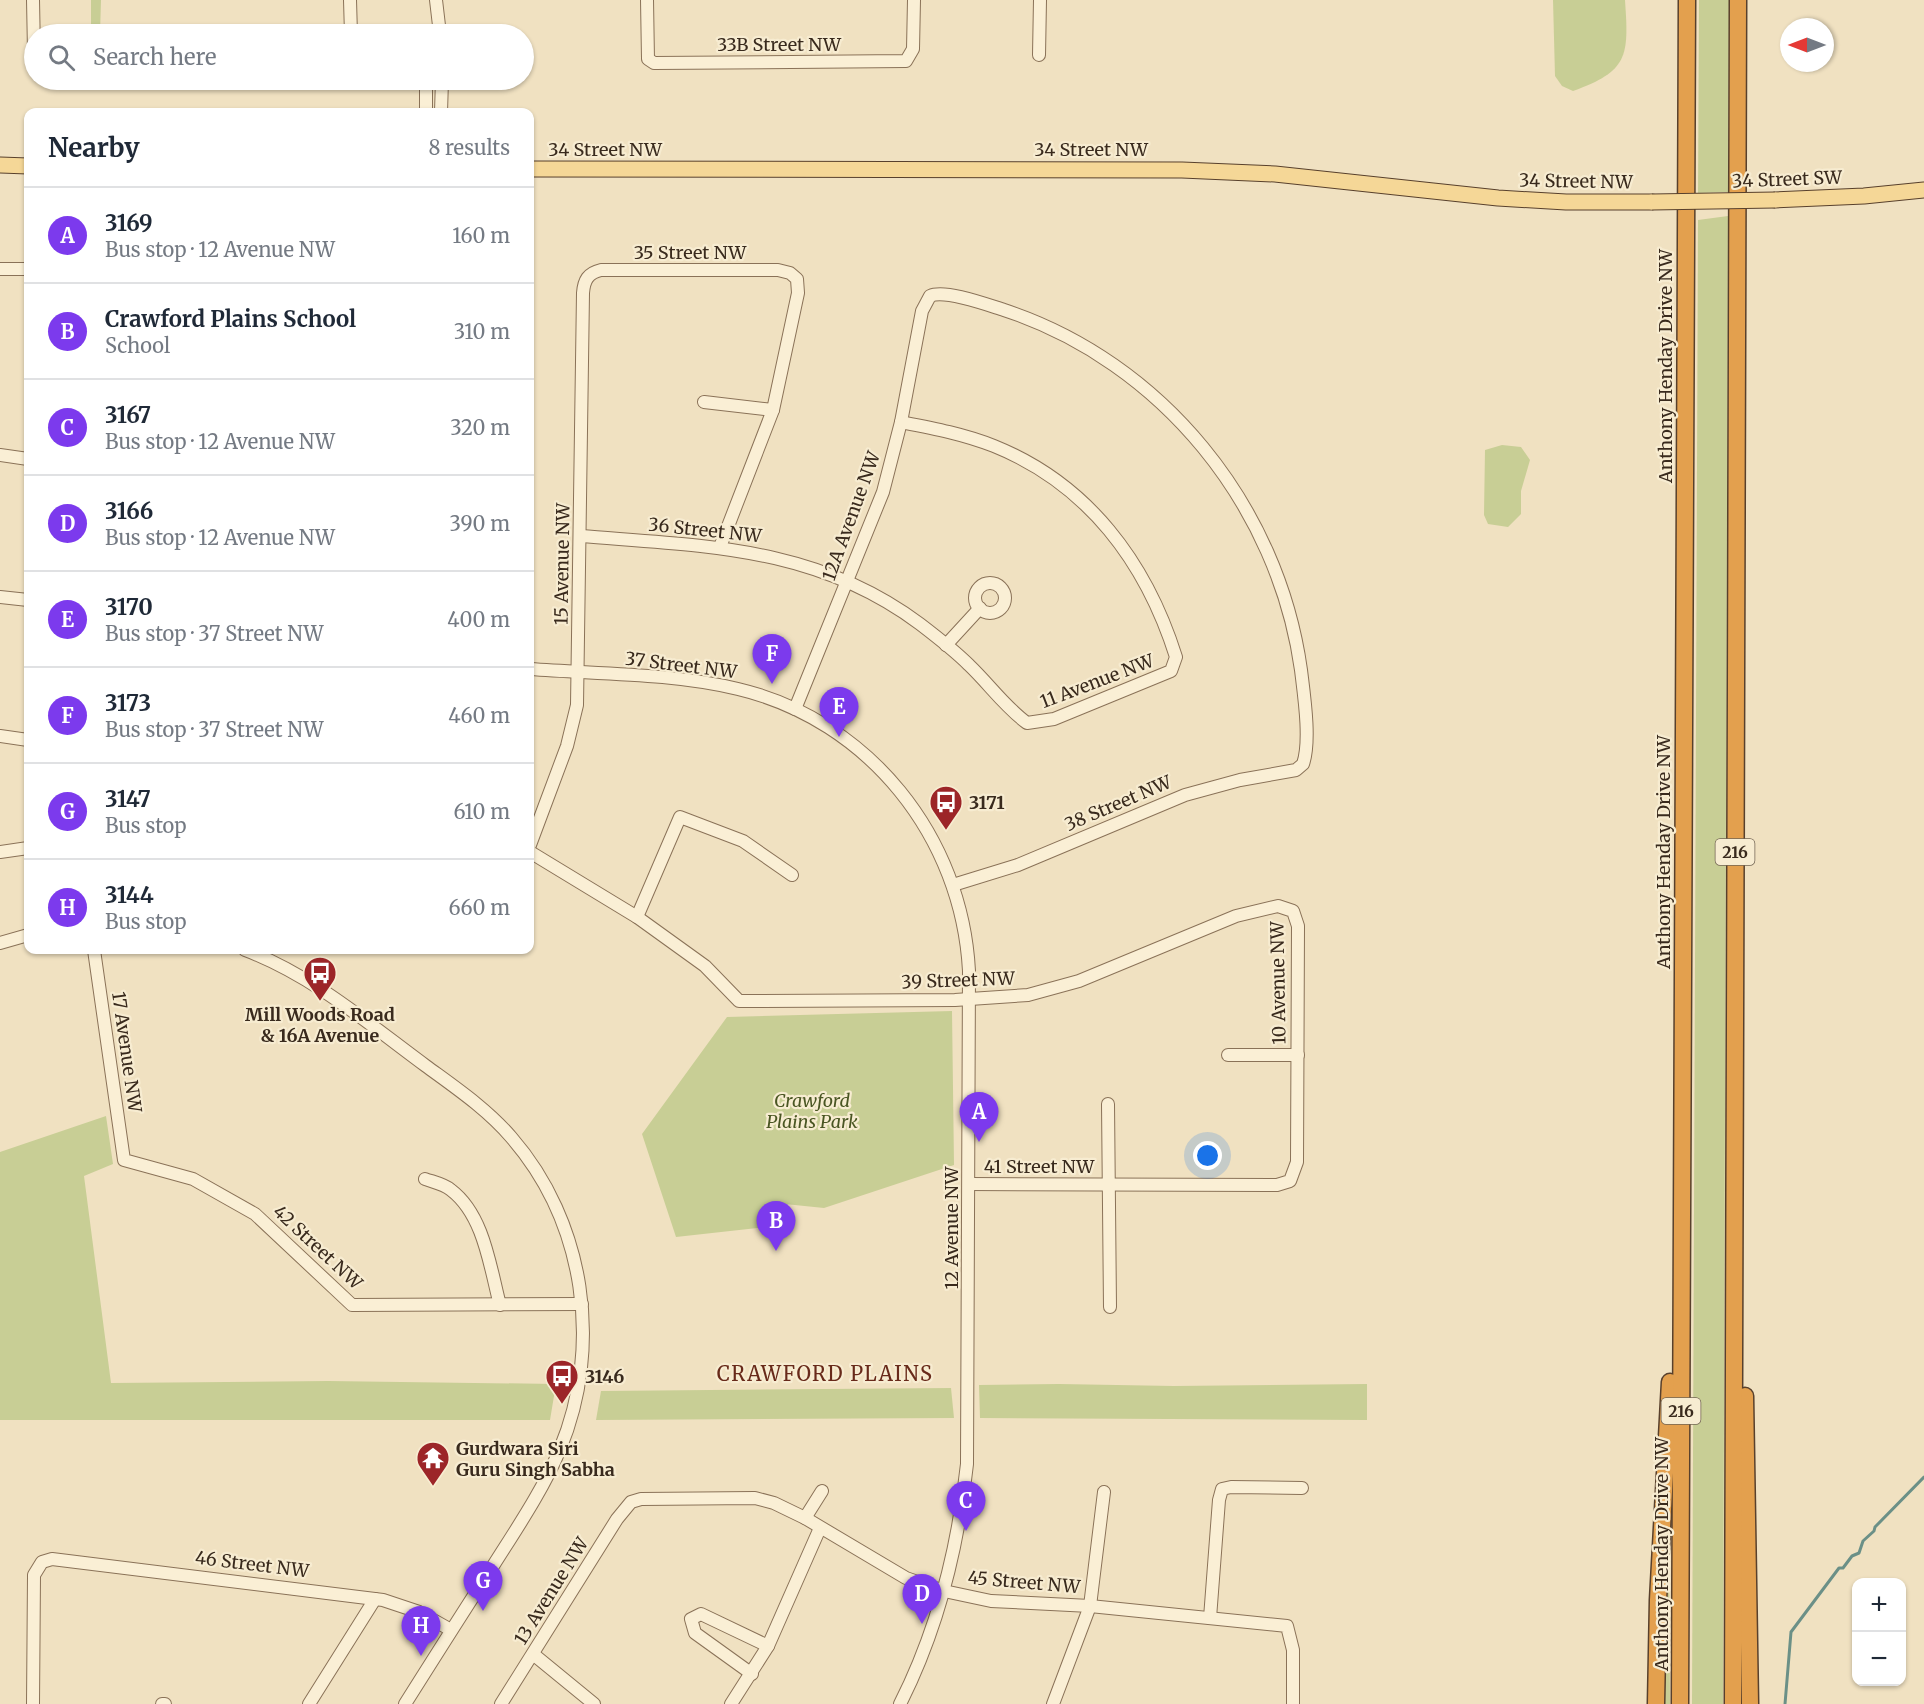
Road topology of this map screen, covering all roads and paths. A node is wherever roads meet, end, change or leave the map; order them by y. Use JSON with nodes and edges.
{"nodes":[{"id":1,"x":33,"y":0,"type":"edge"},
{"id":2,"x":350,"y":0,"type":"edge"},
{"id":3,"x":436,"y":0,"type":"edge"},
{"id":4,"x":646,"y":0,"type":"edge"},
{"id":5,"x":914,"y":0,"type":"edge"},
{"id":6,"x":1040,"y":0,"type":"edge"},
{"id":7,"x":1687,"y":0,"type":"edge"},
{"id":8,"x":1738,"y":0,"type":"edge"},
{"id":9,"x":436,"y":16,"type":"junction"},
{"id":10,"x":33,"y":24,"type":"edge"},
{"id":11,"x":351,"y":24,"type":"edge"},
{"id":12,"x":433,"y":24,"type":"edge"},
{"id":13,"x":438,"y":24,"type":"edge"},
{"id":14,"x":1039,"y":55,"type":"dead end"},
{"id":15,"x":426,"y":90,"type":"edge"},
{"id":16,"x":442,"y":90,"type":"edge"},
{"id":17,"x":426,"y":108,"type":"edge"},
{"id":18,"x":441,"y":108,"type":"edge"},
{"id":19,"x":0,"y":165,"type":"edge"},
{"id":20,"x":24,"y":166,"type":"edge"},
{"id":21,"x":534,"y":168,"type":"edge"},
{"id":22,"x":24,"y":170,"type":"edge"},
{"id":23,"x":0,"y":171,"type":"edge"},
{"id":24,"x":1924,"y":190,"type":"edge"},
{"id":25,"x":1652,"y":201,"type":"joint"},
{"id":26,"x":0,"y":269,"type":"edge"},
{"id":27,"x":24,"y":269,"type":"edge"},
{"id":28,"x":588,"y":276,"type":"joint"},
{"id":29,"x":704,"y":402,"type":"dead end"},
{"id":30,"x":773,"y":410,"type":"junction"},
{"id":31,"x":901,"y":422,"type":"junction"},
{"id":32,"x":0,"y":455,"type":"edge"},
{"id":33,"x":24,"y":458,"type":"edge"},
{"id":34,"x":581,"y":536,"type":"junction"},
{"id":35,"x":720,"y":547,"type":"junction"},
{"id":36,"x":847,"y":582,"type":"junction"},
{"id":37,"x":0,"y":597,"type":"edge"},
{"id":38,"x":24,"y":600,"type":"edge"},
{"id":39,"x":980,"y":608,"type":"dead end"},
{"id":40,"x":946,"y":645,"type":"junction"},
{"id":41,"x":534,"y":669,"type":"edge"},
{"id":42,"x":579,"y":673,"type":"junction"},
{"id":43,"x":795,"y":709,"type":"junction"},
{"id":44,"x":1027,"y":723,"type":"joint"},
{"id":45,"x":0,"y":736,"type":"edge"},
{"id":46,"x":24,"y":739,"type":"edge"},
{"id":47,"x":879,"y":766,"type":"joint"},
{"id":48,"x":1301,"y":767,"type":"joint"},
{"id":49,"x":534,"y":834,"type":"edge"},
{"id":50,"x":24,"y":849,"type":"edge"},
{"id":51,"x":0,"y":852,"type":"edge"},
{"id":52,"x":534,"y":854,"type":"edge"},
{"id":53,"x":792,"y":875,"type":"dead end"},
{"id":54,"x":953,"y":885,"type":"junction"},
{"id":55,"x":1293,"y":911,"type":"joint"},
{"id":56,"x":637,"y":917,"type":"junction"},
{"id":57,"x":24,"y":936,"type":"edge"},
{"id":58,"x":0,"y":943,"type":"edge"},
{"id":59,"x":95,"y":954,"type":"edge"},
{"id":60,"x":258,"y":954,"type":"edge"},
{"id":61,"x":969,"y":999,"type":"junction"},
{"id":62,"x":1228,"y":1055,"type":"dead end"},
{"id":63,"x":1298,"y":1055,"type":"junction"},
{"id":64,"x":1108,"y":1104,"type":"dead end"},
{"id":65,"x":1682,"y":1118,"type":"junction"},
{"id":66,"x":124,"y":1160,"type":"joint"},
{"id":67,"x":425,"y":1179,"type":"dead end"},
{"id":68,"x":1290,"y":1181,"type":"joint"},
{"id":69,"x":969,"y":1184,"type":"junction"},
{"id":70,"x":1109,"y":1185,"type":"junction"},
{"id":71,"x":1734,"y":1259,"type":"junction"},
{"id":72,"x":582,"y":1304,"type":"junction"},
{"id":73,"x":500,"y":1305,"type":"junction"},
{"id":74,"x":1110,"y":1307,"type":"dead end"},
{"id":75,"x":1302,"y":1488,"type":"dead end"},
{"id":76,"x":822,"y":1491,"type":"dead end"},
{"id":77,"x":1104,"y":1492,"type":"dead end"},
{"id":78,"x":635,"y":1500,"type":"joint"},
{"id":79,"x":806,"y":1518,"type":"junction"},
{"id":80,"x":820,"y":1528,"type":"junction"},
{"id":81,"x":944,"y":1591,"type":"junction"},
{"id":82,"x":375,"y":1599,"type":"junction"},
{"id":83,"x":1089,"y":1606,"type":"junction"},
{"id":84,"x":1210,"y":1618,"type":"junction"},
{"id":85,"x":451,"y":1630,"type":"junction"},
{"id":86,"x":768,"y":1646,"type":"junction"},
{"id":87,"x":533,"y":1654,"type":"junction"},
{"id":88,"x":752,"y":1674,"type":"junction"},
{"id":89,"x":33,"y":1704,"type":"edge"},
{"id":90,"x":309,"y":1704,"type":"edge"},
{"id":91,"x":405,"y":1704,"type":"edge"},
{"id":92,"x":501,"y":1704,"type":"edge"},
{"id":93,"x":594,"y":1704,"type":"edge"},
{"id":94,"x":730,"y":1704,"type":"edge"},
{"id":95,"x":900,"y":1704,"type":"edge"},
{"id":96,"x":1053,"y":1704,"type":"edge"},
{"id":97,"x":1293,"y":1704,"type":"edge"},
{"id":98,"x":1656,"y":1704,"type":"edge"},
{"id":99,"x":1680,"y":1704,"type":"edge"},
{"id":100,"x":1733,"y":1704,"type":"edge"},
{"id":101,"x":1750,"y":1704,"type":"edge"}],
"edges":[{"from":1,"to":10,"type":"street"},
{"from":2,"to":11,"type":"street"},
{"from":3,"to":9,"type":"street"},
{"from":4,"to":5,"type":"street","name":"33B Street NW"},
{"from":6,"to":14,"type":"street"},
{"from":7,"to":65,"type":"highway","name":"Anthony Henday Drive NW","number":"216"},
{"from":8,"to":71,"type":"highway","number":"216"},
{"from":9,"to":12,"type":"street"},
{"from":9,"to":13,"type":"street"},
{"from":15,"to":17,"type":"street"},
{"from":16,"to":18,"type":"street"},
{"from":19,"to":20,"type":"main road"},
{"from":21,"to":25,"type":"main road","name":"34 Street NW"},
{"from":22,"to":23,"type":"main road"},
{"from":24,"to":25,"type":"main road","name":"34 Street SW","bridge":true},
{"from":26,"to":27,"type":"street"},
{"from":28,"to":30,"type":"street","name":"35 Street NW"},
{"from":28,"to":34,"type":"street","name":"15 Avenue NW"},
{"from":29,"to":30,"type":"street"},
{"from":30,"to":35,"type":"street"},
{"from":31,"to":36,"type":"street","name":"12A Avenue NW"},
{"from":31,"to":44,"type":"street","name":"11 Avenue NW"},
{"from":31,"to":48,"type":"street","name":"12A Avenue NW"},
{"from":32,"to":33,"type":"street"},
{"from":34,"to":35,"type":"street","name":"36 Street NW"},
{"from":34,"to":42,"type":"street","name":"15 Avenue NW"},
{"from":35,"to":36,"type":"street","name":"36 Street NW"},
{"from":36,"to":40,"type":"street","name":"36 Street NW"},
{"from":36,"to":43,"type":"street","name":"12A Avenue NW"},
{"from":37,"to":38,"type":"street"},
{"from":39,"to":40,"type":"street"},
{"from":40,"to":44,"type":"street","name":"36 Street NW"},
{"from":41,"to":42,"type":"street","name":"37 Street NW"},
{"from":42,"to":43,"type":"street","name":"37 Street NW"},
{"from":42,"to":49,"type":"street","name":"15 Avenue NW"},
{"from":43,"to":47,"type":"street","name":"37 Street NW"},
{"from":45,"to":46,"type":"street"},
{"from":47,"to":54,"type":"street","name":"12 Avenue NW"},
{"from":48,"to":54,"type":"street","name":"38 Street NW"},
{"from":50,"to":51,"type":"street"},
{"from":52,"to":56,"type":"street","name":"39 Street NW"},
{"from":53,"to":56,"type":"street"},
{"from":54,"to":61,"type":"street","name":"12 Avenue NW"},
{"from":55,"to":61,"type":"street","name":"39 Street NW"},
{"from":55,"to":63,"type":"street","name":"10 Avenue NW"},
{"from":56,"to":61,"type":"street","name":"39 Street NW"},
{"from":57,"to":58,"type":"street"},
{"from":59,"to":66,"type":"street","name":"17 Avenue NW"},
{"from":60,"to":72,"type":"street"},
{"from":61,"to":69,"type":"street","name":"12 Avenue NW"},
{"from":62,"to":63,"type":"street","name":"10 Avenue NW"},
{"from":63,"to":68,"type":"street","name":"10 Avenue NW"},
{"from":64,"to":70,"type":"street","name":"41 Street NW"},
{"from":65,"to":98,"type":"highway"},
{"from":65,"to":99,"type":"highway","name":"Anthony Henday Drive NW","number":"216"},
{"from":66,"to":73,"type":"street","name":"42 Street NW"},
{"from":67,"to":73,"type":"street"},
{"from":68,"to":70,"type":"street","name":"41 Street NW"},
{"from":69,"to":70,"type":"street","name":"41 Street NW"},
{"from":69,"to":81,"type":"street","name":"12 Avenue NW"},
{"from":70,"to":74,"type":"street","name":"41 Street NW"},
{"from":71,"to":100,"type":"highway","number":"216"},
{"from":71,"to":101,"type":"highway"},
{"from":72,"to":73,"type":"street","name":"42 Street NW"},
{"from":72,"to":85,"type":"street"},
{"from":75,"to":84,"type":"street"},
{"from":76,"to":79,"type":"street"},
{"from":77,"to":83,"type":"street"},
{"from":78,"to":79,"type":"street","name":"45 Street NW"},
{"from":78,"to":87,"type":"street","name":"13 Avenue NW"},
{"from":79,"to":80,"type":"street","name":"45 Street NW"},
{"from":80,"to":81,"type":"street","name":"45 Street NW"},
{"from":80,"to":86,"type":"street"},
{"from":81,"to":83,"type":"street","name":"45 Street NW"},
{"from":81,"to":95,"type":"street","name":"12 Avenue NW"},
{"from":82,"to":85,"type":"street","name":"46 Street NW"},
{"from":82,"to":89,"type":"street","name":"46 Street NW"},
{"from":82,"to":90,"type":"street"},
{"from":83,"to":84,"type":"street","name":"45 Street NW"},
{"from":83,"to":96,"type":"street"},
{"from":84,"to":97,"type":"street","name":"45 Street NW"},
{"from":85,"to":91,"type":"street"},
{"from":86,"to":88,"type":"street"},
{"from":86,"to":88,"type":"street"},
{"from":87,"to":92,"type":"street","name":"13 Avenue NW"},
{"from":87,"to":93,"type":"street"},
{"from":88,"to":94,"type":"street"}]}
